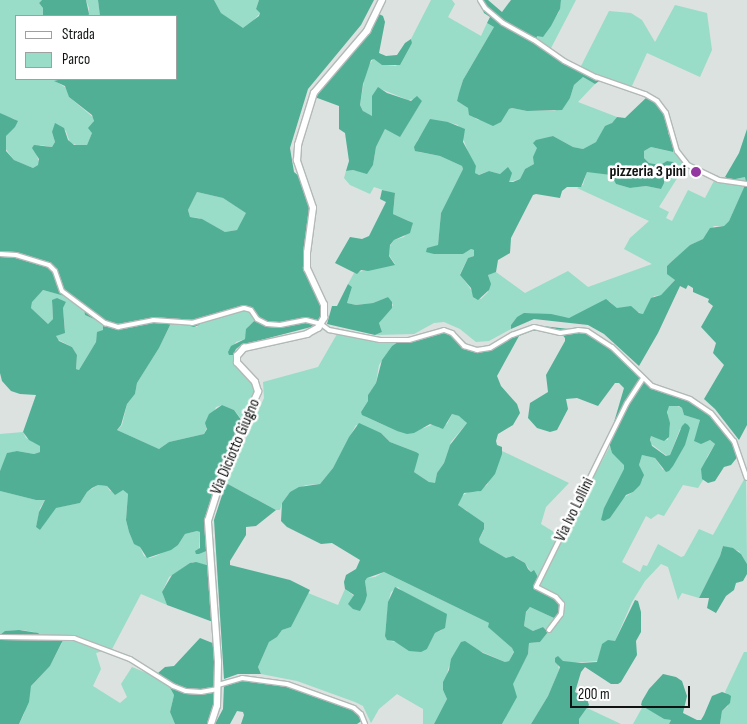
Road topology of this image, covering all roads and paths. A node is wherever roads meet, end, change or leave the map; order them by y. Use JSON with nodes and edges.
{"nodes":[{"id":1,"x":382,"y":0,"type":"edge"},
{"id":2,"x":480,"y":0,"type":"edge"},
{"id":3,"x":747,"y":184,"type":"edge"},
{"id":4,"x":0,"y":254,"type":"edge"},
{"id":5,"x":322,"y":324,"type":"junction"},
{"id":6,"x":643,"y":378,"type":"junction"},
{"id":7,"x":747,"y":478,"type":"edge"},
{"id":8,"x":549,"y":630,"type":"dead end"},
{"id":9,"x":0,"y":637,"type":"edge"},
{"id":10,"x":218,"y":687,"type":"junction"},
{"id":11,"x":211,"y":724,"type":"edge"},
{"id":12,"x":366,"y":724,"type":"edge"}],
"edges":[{"from":1,"to":5,"type":"main road"},
{"from":2,"to":3,"type":"street"},
{"from":4,"to":5,"type":"street"},
{"from":5,"to":6,"type":"street"},
{"from":5,"to":10,"type":"main road","name":"Via Diciotto Giugno"},
{"from":6,"to":7,"type":"street"},
{"from":6,"to":8,"type":"street","name":"Via Ivo Lollini"},
{"from":9,"to":10,"type":"street"},
{"from":10,"to":11,"type":"main road","name":"Via Diciotto Giugno"},
{"from":10,"to":12,"type":"street"}]}
